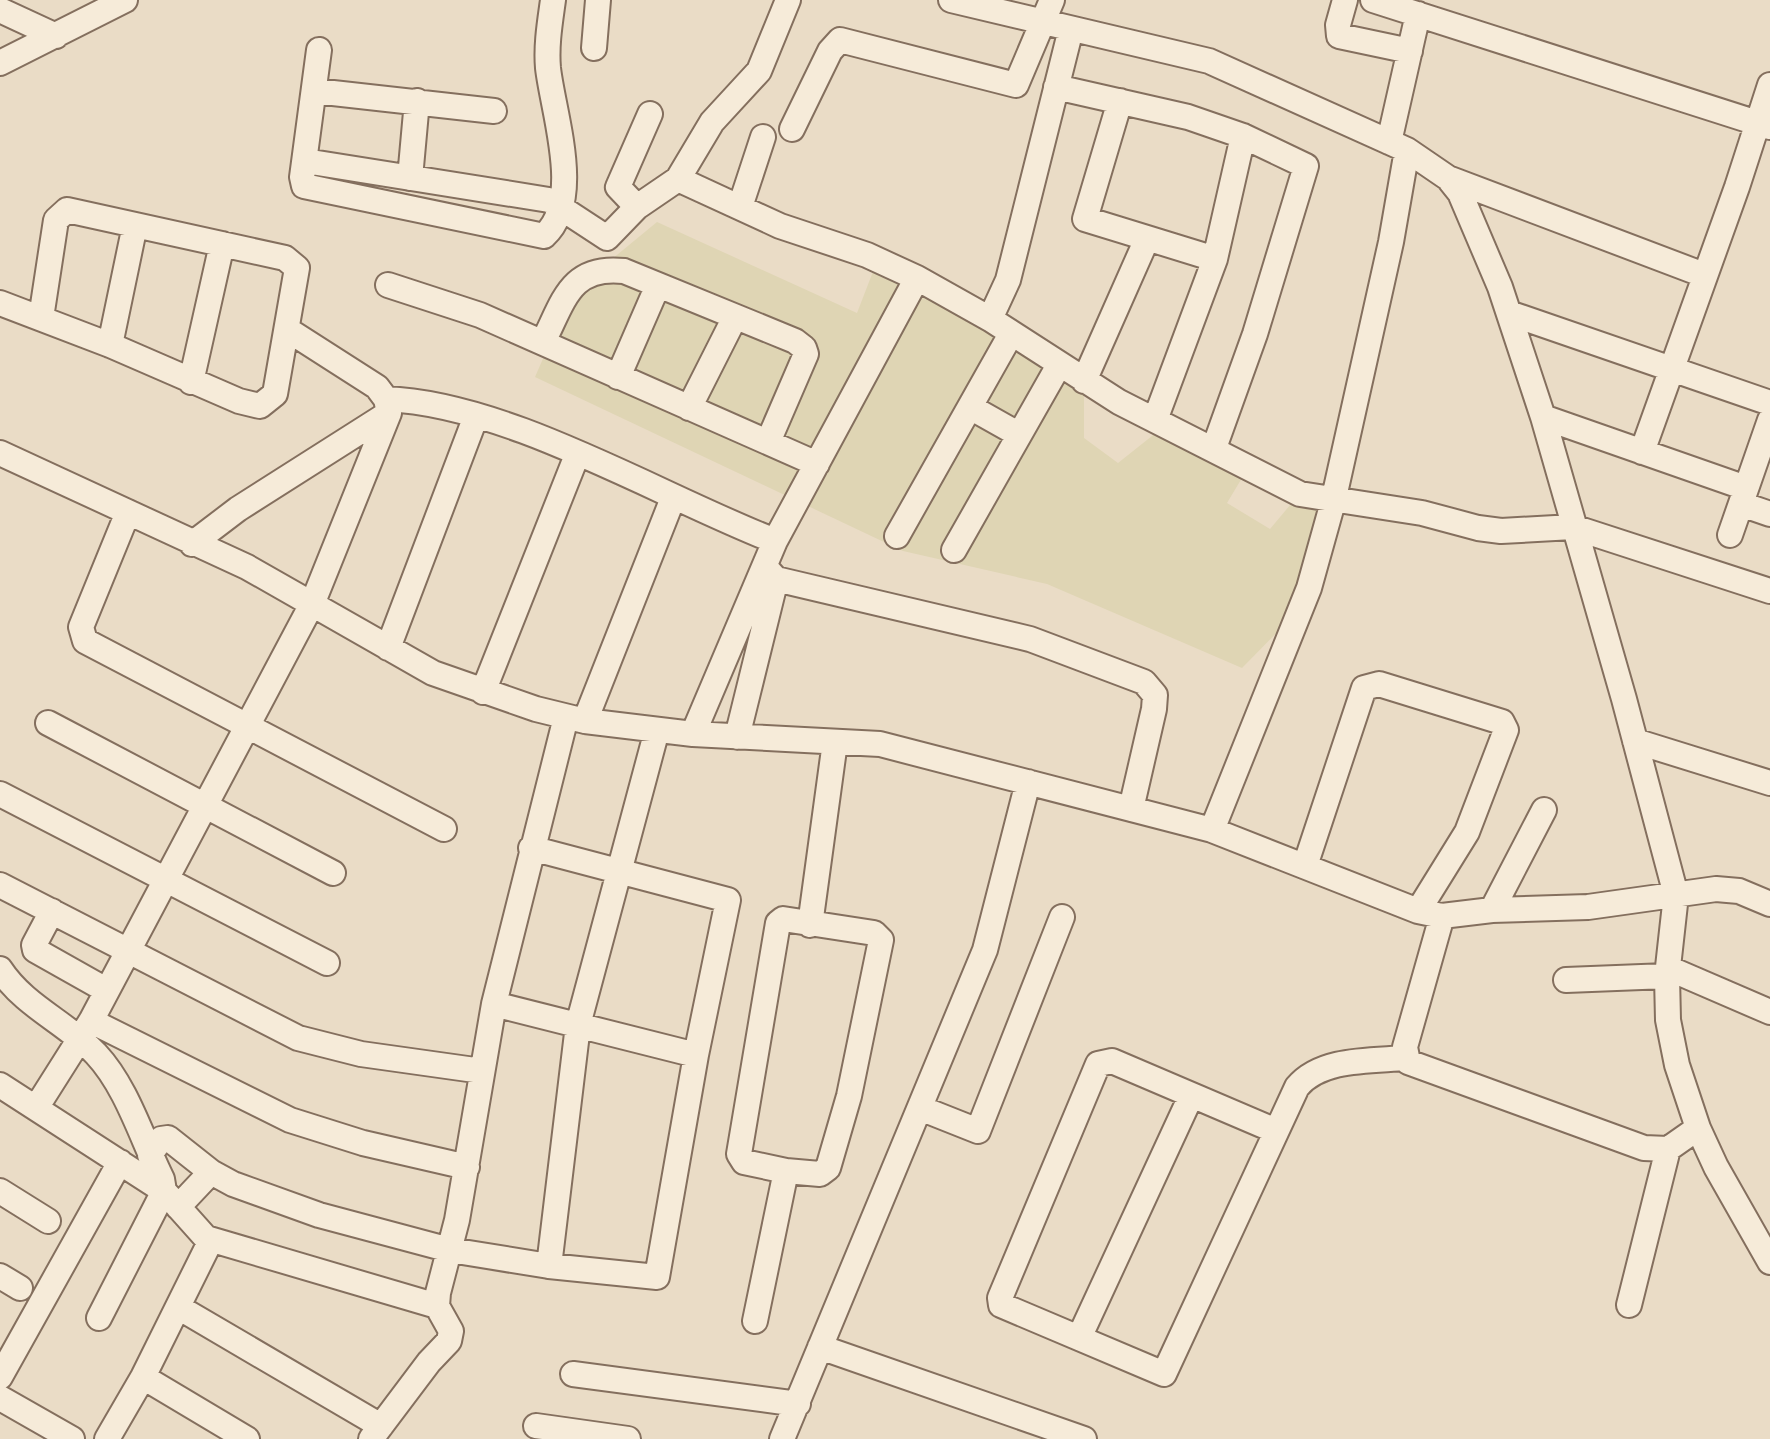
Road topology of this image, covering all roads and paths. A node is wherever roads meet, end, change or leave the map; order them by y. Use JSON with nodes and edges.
{"nodes":[{"id":1,"x":125,"y":0,"type":"edge"},
{"id":2,"x":553,"y":0,"type":"edge"},
{"id":3,"x":598,"y":0,"type":"edge"},
{"id":4,"x":788,"y":0,"type":"edge"},
{"id":5,"x":951,"y":0,"type":"edge"},
{"id":6,"x":1345,"y":0,"type":"edge"},
{"id":7,"x":1379,"y":1,"type":"edge"},
{"id":8,"x":0,"y":10,"type":"edge"},
{"id":9,"x":1048,"y":10,"type":"edge"},
{"id":10,"x":1418,"y":14,"type":"junction"},
{"id":11,"x":1071,"y":29,"type":"junction"},
{"id":12,"x":56,"y":36,"type":"junction"},
{"id":13,"x":594,"y":48,"type":"dead end"},
{"id":14,"x":319,"y":50,"type":"dead end"},
{"id":15,"x":1410,"y":51,"type":"junction"},
{"id":16,"x":0,"y":63,"type":"edge"},
{"id":17,"x":1770,"y":85,"type":"edge"},
{"id":18,"x":1056,"y":87,"type":"junction"},
{"id":19,"x":315,"y":91,"type":"junction"},
{"id":20,"x":417,"y":101,"type":"junction"},
{"id":21,"x":1120,"y":101,"type":"junction"},
{"id":22,"x":494,"y":111,"type":"dead end"},
{"id":23,"x":650,"y":114,"type":"dead end"},
{"id":24,"x":1764,"y":124,"type":"edge"},
{"id":25,"x":792,"y":129,"type":"dead end"},
{"id":26,"x":1243,"y":136,"type":"junction"},
{"id":27,"x":763,"y":137,"type":"dead end"},
{"id":28,"x":1398,"y":146,"type":"junction"},
{"id":29,"x":305,"y":161,"type":"junction"},
{"id":30,"x":410,"y":178,"type":"junction"},
{"id":31,"x":1448,"y":178,"type":"junction"},
{"id":32,"x":678,"y":179,"type":"junction"},
{"id":33,"x":560,"y":204,"type":"junction"},
{"id":34,"x":637,"y":207,"type":"junction"},
{"id":35,"x":740,"y":207,"type":"junction"},
{"id":36,"x":135,"y":225,"type":"junction"},
{"id":37,"x":1146,"y":241,"type":"junction"},
{"id":38,"x":222,"y":244,"type":"junction"},
{"id":39,"x":1215,"y":259,"type":"junction"},
{"id":40,"x":1704,"y":275,"type":"junction"},
{"id":41,"x":917,"y":278,"type":"junction"},
{"id":42,"x":388,"y":285,"type":"dead end"},
{"id":43,"x":658,"y":285,"type":"junction"},
{"id":44,"x":0,"y":303,"type":"edge"},
{"id":45,"x":1509,"y":313,"type":"junction"},
{"id":46,"x":735,"y":317,"type":"junction"},
{"id":47,"x":41,"y":318,"type":"junction"},
{"id":48,"x":990,"y":319,"type":"junction"},
{"id":49,"x":288,"y":330,"type":"junction"},
{"id":50,"x":1011,"y":334,"type":"junction"},
{"id":51,"x":543,"y":342,"type":"junction"},
{"id":52,"x":110,"y":345,"type":"junction"},
{"id":53,"x":1059,"y":365,"type":"junction"},
{"id":54,"x":1671,"y":367,"type":"junction"},
{"id":55,"x":618,"y":377,"type":"junction"},
{"id":56,"x":1084,"y":381,"type":"junction"},
{"id":57,"x":191,"y":382,"type":"junction"},
{"id":58,"x":388,"y":406,"type":"junction"},
{"id":59,"x":970,"y":407,"type":"junction"},
{"id":60,"x":689,"y":408,"type":"junction"},
{"id":61,"x":476,"y":416,"type":"junction"},
{"id":62,"x":1543,"y":417,"type":"junction"},
{"id":63,"x":1770,"y":418,"type":"edge"},
{"id":64,"x":1155,"y":420,"type":"junction"},
{"id":65,"x":1018,"y":434,"type":"junction"},
{"id":66,"x":768,"y":442,"type":"junction"},
{"id":67,"x":1214,"y":448,"type":"junction"},
{"id":68,"x":1642,"y":452,"type":"junction"},
{"id":69,"x":0,"y":453,"type":"edge"},
{"id":70,"x":577,"y":455,"type":"junction"},
{"id":71,"x":817,"y":464,"type":"junction"},
{"id":72,"x":1744,"y":496,"type":"junction"},
{"id":73,"x":673,"y":498,"type":"junction"},
{"id":74,"x":1333,"y":502,"type":"junction"},
{"id":75,"x":128,"y":512,"type":"junction"},
{"id":76,"x":1770,"y":514,"type":"edge"},
{"id":77,"x":1573,"y":527,"type":"junction"},
{"id":78,"x":1730,"y":535,"type":"dead end"},
{"id":79,"x":897,"y":536,"type":"dead end"},
{"id":80,"x":775,"y":541,"type":"junction"},
{"id":81,"x":192,"y":544,"type":"junction"},
{"id":82,"x":954,"y":550,"type":"dead end"},
{"id":83,"x":770,"y":573,"type":"junction"},
{"id":84,"x":1770,"y":591,"type":"edge"},
{"id":85,"x":313,"y":602,"type":"junction"},
{"id":86,"x":388,"y":648,"type":"junction"},
{"id":87,"x":483,"y":692,"type":"junction"},
{"id":88,"x":576,"y":719,"type":"junction"},
{"id":89,"x":48,"y":723,"type":"dead end"},
{"id":90,"x":246,"y":725,"type":"junction"},
{"id":91,"x":657,"y":730,"type":"junction"},
{"id":92,"x":693,"y":734,"type":"junction"},
{"id":93,"x":737,"y":737,"type":"junction"},
{"id":94,"x":1635,"y":741,"type":"junction"},
{"id":95,"x":835,"y":742,"type":"junction"},
{"id":96,"x":1028,"y":782,"type":"junction"},
{"id":97,"x":1770,"y":783,"type":"edge"},
{"id":98,"x":0,"y":794,"type":"edge"},
{"id":99,"x":203,"y":806,"type":"junction"},
{"id":100,"x":1131,"y":809,"type":"junction"},
{"id":101,"x":1544,"y":810,"type":"dead end"},
{"id":102,"x":444,"y":829,"type":"dead end"},
{"id":103,"x":1212,"y":830,"type":"junction"},
{"id":104,"x":531,"y":848,"type":"junction"},
{"id":105,"x":1305,"y":866,"type":"junction"},
{"id":106,"x":333,"y":873,"type":"dead end"},
{"id":107,"x":621,"y":875,"type":"junction"},
{"id":108,"x":164,"y":878,"type":"junction"},
{"id":109,"x":0,"y":885,"type":"edge"},
{"id":110,"x":1676,"y":895,"type":"junction"},
{"id":111,"x":1770,"y":904,"type":"edge"},
{"id":112,"x":1492,"y":910,"type":"junction"},
{"id":113,"x":52,"y":911,"type":"junction"},
{"id":114,"x":1430,"y":914,"type":"junction"},
{"id":115,"x":1062,"y":917,"type":"dead end"},
{"id":116,"x":810,"y":925,"type":"junction"},
{"id":117,"x":126,"y":951,"type":"junction"},
{"id":118,"x":327,"y":963,"type":"dead end"},
{"id":119,"x":0,"y":969,"type":"edge"},
{"id":120,"x":1667,"y":972,"type":"junction"},
{"id":121,"x":1566,"y":980,"type":"dead end"},
{"id":122,"x":106,"y":990,"type":"junction"},
{"id":123,"x":494,"y":1004,"type":"junction"},
{"id":124,"x":1770,"y":1012,"type":"edge"},
{"id":125,"x":578,"y":1025,"type":"junction"},
{"id":126,"x":85,"y":1030,"type":"junction"},
{"id":127,"x":696,"y":1055,"type":"junction"},
{"id":128,"x":1406,"y":1058,"type":"junction"},
{"id":129,"x":482,"y":1071,"type":"junction"},
{"id":130,"x":0,"y":1085,"type":"edge"},
{"id":131,"x":1191,"y":1096,"type":"junction"},
{"id":132,"x":36,"y":1108,"type":"junction"},
{"id":133,"x":920,"y":1108,"type":"junction"},
{"id":134,"x":1698,"y":1128,"type":"junction"},
{"id":135,"x":1276,"y":1131,"type":"junction"},
{"id":136,"x":1668,"y":1149,"type":"junction"},
{"id":137,"x":150,"y":1155,"type":"junction"},
{"id":138,"x":120,"y":1162,"type":"junction"},
{"id":139,"x":467,"y":1167,"type":"junction"},
{"id":140,"x":786,"y":1171,"type":"junction"},
{"id":141,"x":211,"y":1172,"type":"junction"},
{"id":142,"x":0,"y":1191,"type":"edge"},
{"id":143,"x":171,"y":1199,"type":"junction"},
{"id":144,"x":48,"y":1221,"type":"dead end"},
{"id":145,"x":211,"y":1240,"type":"junction"},
{"id":146,"x":450,"y":1250,"type":"junction"},
{"id":147,"x":1770,"y":1262,"type":"edge"},
{"id":148,"x":549,"y":1266,"type":"junction"},
{"id":149,"x":1629,"y":1305,"type":"dead end"},
{"id":150,"x":437,"y":1306,"type":"junction"},
{"id":151,"x":178,"y":1307,"type":"junction"},
{"id":152,"x":99,"y":1318,"type":"dead end"},
{"id":153,"x":755,"y":1321,"type":"dead end"},
{"id":154,"x":1079,"y":1338,"type":"junction"},
{"id":155,"x":820,"y":1347,"type":"junction"},
{"id":156,"x":573,"y":1374,"type":"dead end"},
{"id":157,"x":0,"y":1377,"type":"edge"},
{"id":158,"x":143,"y":1377,"type":"junction"},
{"id":159,"x":0,"y":1398,"type":"edge"},
{"id":160,"x":798,"y":1404,"type":"junction"},
{"id":161,"x":536,"y":1426,"type":"dead end"},
{"id":162,"x":376,"y":1432,"type":"edge"},
{"id":163,"x":72,"y":1439,"type":"edge"},
{"id":164,"x":107,"y":1439,"type":"edge"},
{"id":165,"x":247,"y":1439,"type":"edge"},
{"id":166,"x":628,"y":1439,"type":"edge"},
{"id":167,"x":782,"y":1439,"type":"edge"},
{"id":168,"x":1084,"y":1439,"type":"edge"}],
"edges":[{"from":1,"to":12,"type":"street"},
{"from":2,"to":33,"type":"street"},
{"from":3,"to":13,"type":"street"},
{"from":4,"to":32,"type":"street"},
{"from":5,"to":9,"type":"street"},
{"from":6,"to":15,"type":"street"},
{"from":7,"to":10,"type":"street"},
{"from":8,"to":12,"type":"street"},
{"from":9,"to":11,"type":"street"},
{"from":9,"to":25,"type":"street"},
{"from":10,"to":15,"type":"street"},
{"from":10,"to":24,"type":"street"},
{"from":11,"to":18,"type":"street"},
{"from":11,"to":28,"type":"street"},
{"from":12,"to":16,"type":"street"},
{"from":14,"to":19,"type":"street"},
{"from":15,"to":28,"type":"street"},
{"from":17,"to":24,"type":"street"},
{"from":18,"to":21,"type":"street"},
{"from":18,"to":48,"type":"street"},
{"from":19,"to":20,"type":"street"},
{"from":19,"to":29,"type":"street"},
{"from":20,"to":22,"type":"street"},
{"from":20,"to":30,"type":"street"},
{"from":21,"to":26,"type":"street"},
{"from":21,"to":37,"type":"street"},
{"from":23,"to":34,"type":"street"},
{"from":24,"to":40,"type":"street"},
{"from":26,"to":39,"type":"street"},
{"from":26,"to":67,"type":"street"},
{"from":27,"to":35,"type":"street"},
{"from":28,"to":31,"type":"street"},
{"from":28,"to":74,"type":"street"},
{"from":29,"to":30,"type":"street"},
{"from":29,"to":33,"type":"street"},
{"from":30,"to":33,"type":"street"},
{"from":31,"to":40,"type":"street"},
{"from":31,"to":45,"type":"street"},
{"from":32,"to":34,"type":"street"},
{"from":32,"to":35,"type":"street"},
{"from":33,"to":34,"type":"street"},
{"from":35,"to":41,"type":"street"},
{"from":36,"to":38,"type":"street"},
{"from":36,"to":47,"type":"street"},
{"from":36,"to":52,"type":"street"},
{"from":37,"to":39,"type":"street"},
{"from":37,"to":56,"type":"street"},
{"from":38,"to":49,"type":"street"},
{"from":38,"to":57,"type":"street"},
{"from":39,"to":64,"type":"street"},
{"from":40,"to":54,"type":"street"},
{"from":41,"to":48,"type":"street"},
{"from":41,"to":71,"type":"street"},
{"from":42,"to":51,"type":"street"},
{"from":43,"to":46,"type":"street"},
{"from":43,"to":51,"type":"street"},
{"from":43,"to":55,"type":"street"},
{"from":44,"to":47,"type":"street"},
{"from":45,"to":54,"type":"street"},
{"from":45,"to":62,"type":"street"},
{"from":46,"to":60,"type":"street"},
{"from":46,"to":66,"type":"street"},
{"from":47,"to":52,"type":"street"},
{"from":48,"to":50,"type":"street"},
{"from":49,"to":57,"type":"street"},
{"from":49,"to":58,"type":"street"},
{"from":50,"to":53,"type":"street"},
{"from":50,"to":59,"type":"street"},
{"from":51,"to":55,"type":"street"},
{"from":52,"to":57,"type":"street"},
{"from":53,"to":56,"type":"street"},
{"from":53,"to":65,"type":"street"},
{"from":54,"to":63,"type":"street"},
{"from":54,"to":68,"type":"street"},
{"from":55,"to":60,"type":"street"},
{"from":56,"to":64,"type":"street"},
{"from":58,"to":61,"type":"street"},
{"from":58,"to":81,"type":"street"},
{"from":58,"to":85,"type":"street"},
{"from":59,"to":65,"type":"street"},
{"from":59,"to":79,"type":"street"},
{"from":60,"to":66,"type":"street"},
{"from":61,"to":70,"type":"street"},
{"from":61,"to":86,"type":"street"},
{"from":62,"to":68,"type":"street"},
{"from":62,"to":77,"type":"street"},
{"from":63,"to":72,"type":"street"},
{"from":64,"to":67,"type":"street"},
{"from":65,"to":82,"type":"street"},
{"from":66,"to":71,"type":"street"},
{"from":67,"to":74,"type":"street"},
{"from":68,"to":72,"type":"street"},
{"from":69,"to":75,"type":"street"},
{"from":70,"to":73,"type":"street"},
{"from":70,"to":87,"type":"street"},
{"from":71,"to":80,"type":"street"},
{"from":72,"to":76,"type":"street"},
{"from":72,"to":78,"type":"street"},
{"from":73,"to":80,"type":"street"},
{"from":73,"to":88,"type":"street"},
{"from":74,"to":77,"type":"street"},
{"from":74,"to":103,"type":"street"},
{"from":75,"to":81,"type":"street"},
{"from":75,"to":90,"type":"street"},
{"from":77,"to":84,"type":"street"},
{"from":77,"to":94,"type":"street"},
{"from":80,"to":83,"type":"street"},
{"from":81,"to":85,"type":"street"},
{"from":83,"to":92,"type":"street"},
{"from":83,"to":93,"type":"street"},
{"from":83,"to":100,"type":"street"},
{"from":85,"to":86,"type":"street"},
{"from":85,"to":90,"type":"street"},
{"from":86,"to":87,"type":"street"},
{"from":87,"to":88,"type":"street"},
{"from":88,"to":91,"type":"street"},
{"from":88,"to":104,"type":"street"},
{"from":89,"to":99,"type":"street"},
{"from":90,"to":99,"type":"street"},
{"from":90,"to":102,"type":"street"},
{"from":91,"to":92,"type":"street"},
{"from":91,"to":107,"type":"street"},
{"from":92,"to":93,"type":"street"},
{"from":93,"to":95,"type":"street"},
{"from":94,"to":97,"type":"street"},
{"from":94,"to":110,"type":"street"},
{"from":95,"to":96,"type":"street"},
{"from":95,"to":116,"type":"street"},
{"from":96,"to":100,"type":"street"},
{"from":96,"to":133,"type":"street"},
{"from":98,"to":108,"type":"street"},
{"from":99,"to":106,"type":"street"},
{"from":99,"to":108,"type":"street"},
{"from":100,"to":103,"type":"street"},
{"from":101,"to":112,"type":"street"},
{"from":103,"to":105,"type":"street"},
{"from":104,"to":107,"type":"street"},
{"from":104,"to":123,"type":"street"},
{"from":105,"to":114,"type":"street"},
{"from":105,"to":114,"type":"street"},
{"from":107,"to":125,"type":"street"},
{"from":107,"to":127,"type":"street"},
{"from":108,"to":117,"type":"street"},
{"from":108,"to":118,"type":"street"},
{"from":109,"to":113,"type":"street"},
{"from":110,"to":111,"type":"street"},
{"from":110,"to":112,"type":"street"},
{"from":110,"to":120,"type":"street"},
{"from":112,"to":114,"type":"street"},
{"from":113,"to":117,"type":"street"},
{"from":113,"to":122,"type":"street"},
{"from":114,"to":128,"type":"street"},
{"from":115,"to":133,"type":"street"},
{"from":116,"to":140,"type":"street"},
{"from":116,"to":140,"type":"street"},
{"from":117,"to":122,"type":"street"},
{"from":117,"to":129,"type":"street"},
{"from":119,"to":126,"type":"street"},
{"from":120,"to":121,"type":"street"},
{"from":120,"to":124,"type":"street"},
{"from":120,"to":134,"type":"street"},
{"from":122,"to":126,"type":"street"},
{"from":123,"to":125,"type":"street"},
{"from":123,"to":129,"type":"street"},
{"from":125,"to":127,"type":"street"},
{"from":125,"to":148,"type":"street"},
{"from":126,"to":132,"type":"street"},
{"from":126,"to":137,"type":"street"},
{"from":126,"to":139,"type":"street"},
{"from":127,"to":148,"type":"street"},
{"from":128,"to":135,"type":"street"},
{"from":128,"to":136,"type":"street"},
{"from":129,"to":139,"type":"street"},
{"from":130,"to":132,"type":"street"},
{"from":131,"to":135,"type":"street"},
{"from":131,"to":154,"type":"street"},
{"from":131,"to":154,"type":"street"},
{"from":132,"to":138,"type":"street"},
{"from":133,"to":155,"type":"street"},
{"from":134,"to":136,"type":"street"},
{"from":134,"to":147,"type":"street"},
{"from":135,"to":154,"type":"street"},
{"from":136,"to":149,"type":"street"},
{"from":137,"to":141,"type":"street"},
{"from":137,"to":143,"type":"street"},
{"from":138,"to":143,"type":"street"},
{"from":138,"to":157,"type":"street"},
{"from":139,"to":146,"type":"street"},
{"from":140,"to":153,"type":"street"},
{"from":141,"to":143,"type":"street"},
{"from":141,"to":146,"type":"street"},
{"from":142,"to":144,"type":"street"},
{"from":143,"to":145,"type":"street"},
{"from":143,"to":152,"type":"street"},
{"from":145,"to":150,"type":"street"},
{"from":145,"to":151,"type":"street"},
{"from":146,"to":148,"type":"street"},
{"from":146,"to":150,"type":"street"},
{"from":150,"to":162,"type":"street"},
{"from":151,"to":158,"type":"street"},
{"from":151,"to":162,"type":"street"},
{"from":155,"to":160,"type":"street"},
{"from":155,"to":168,"type":"street"},
{"from":156,"to":160,"type":"street"},
{"from":158,"to":164,"type":"street"},
{"from":158,"to":165,"type":"street"},
{"from":159,"to":163,"type":"street"},
{"from":160,"to":167,"type":"street"},
{"from":161,"to":166,"type":"street"}]}
